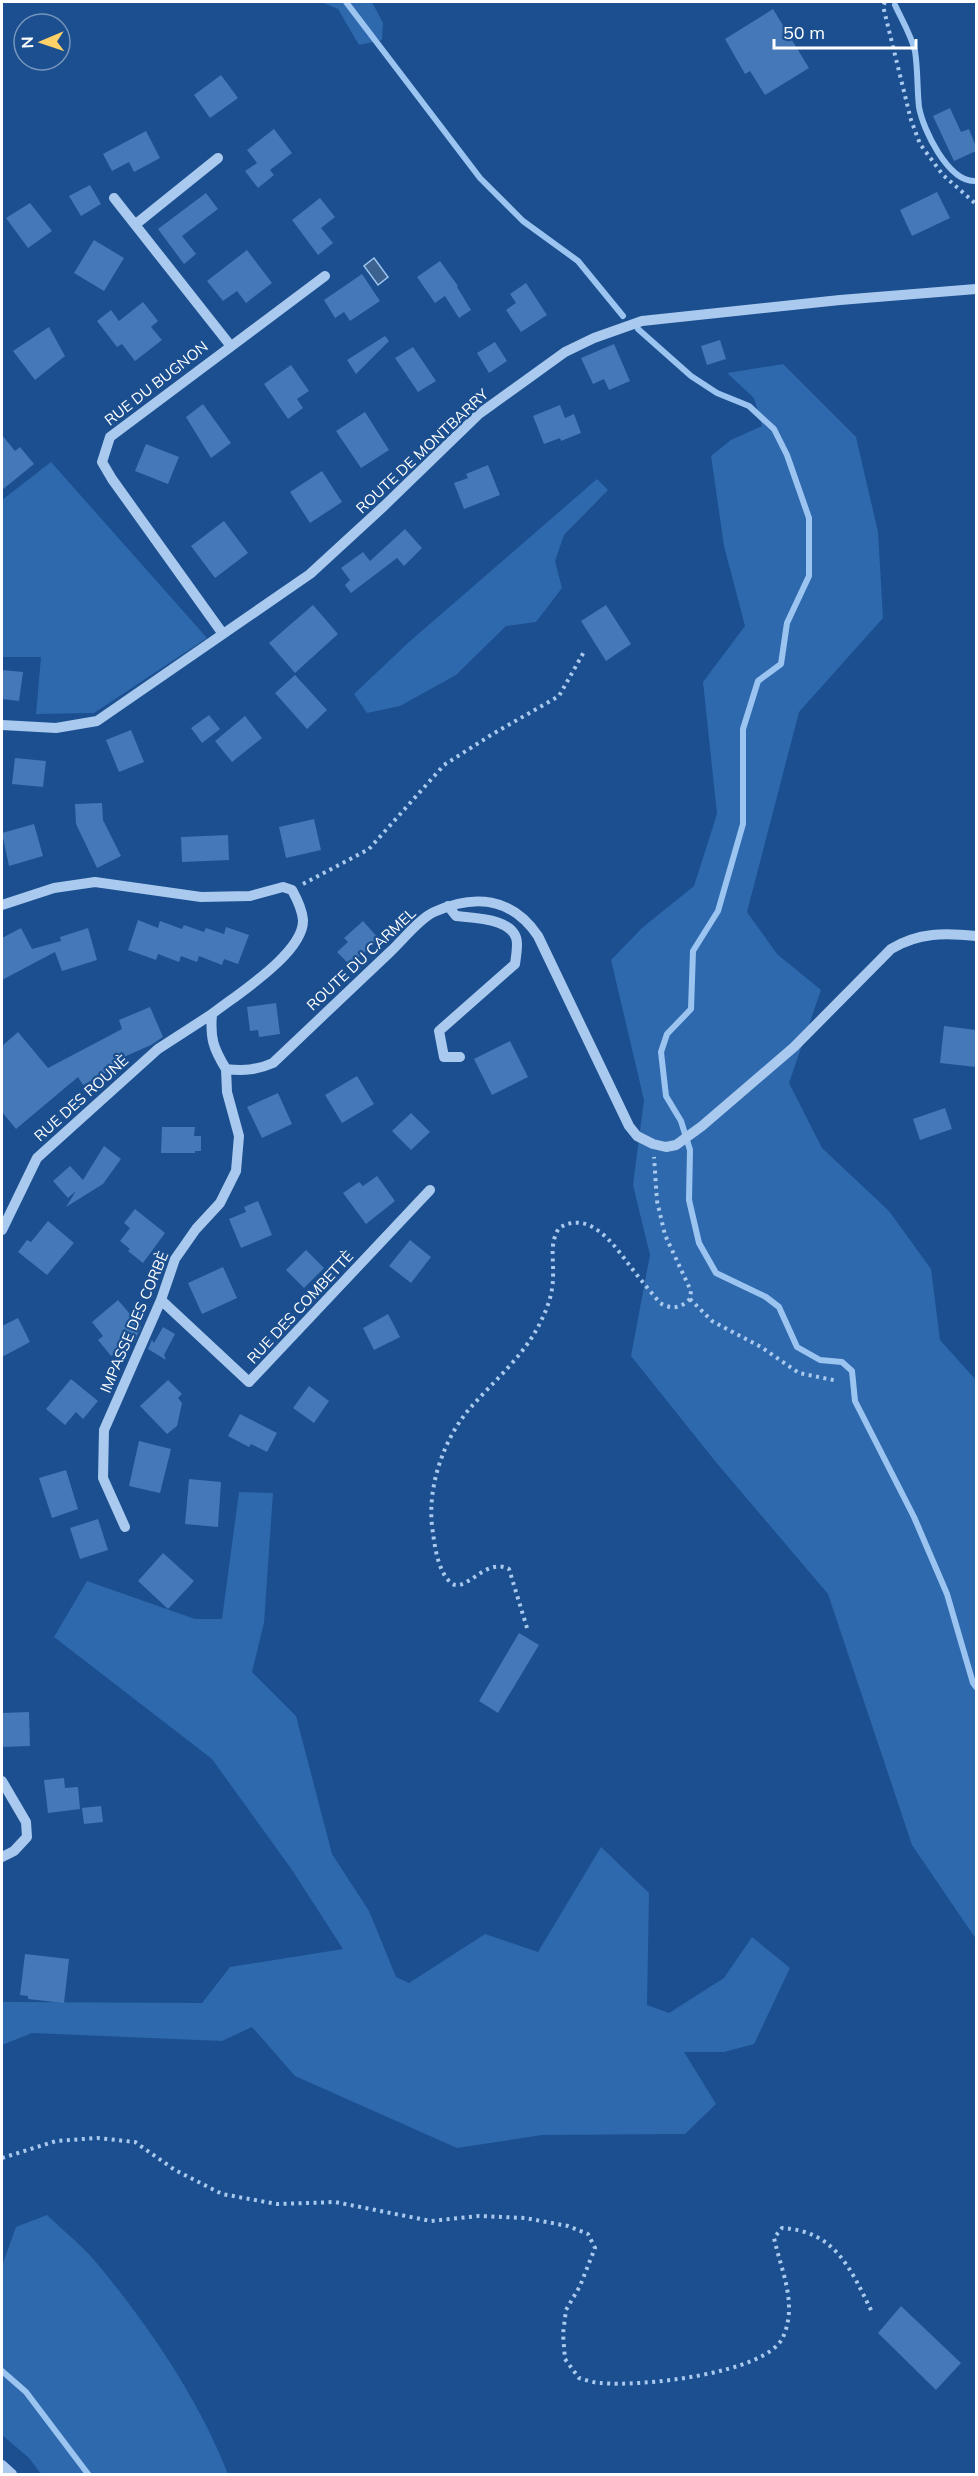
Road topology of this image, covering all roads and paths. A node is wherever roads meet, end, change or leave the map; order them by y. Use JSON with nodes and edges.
{"nodes":[{"id":1,"x":885,"y":2,"type":"edge"},
{"id":2,"x":218,"y":158,"type":"dead end"},
{"id":3,"x":114,"y":198,"type":"dead end"},
{"id":4,"x":976,"y":204,"type":"edge"},
{"id":5,"x":136,"y":224,"type":"junction"},
{"id":6,"x":325,"y":276,"type":"dead end"},
{"id":7,"x":976,"y":289,"type":"edge"},
{"id":8,"x":230,"y":345,"type":"junction"},
{"id":9,"x":223,"y":634,"type":"junction"},
{"id":10,"x":585,"y":650,"type":"dead end"},
{"id":11,"x":2,"y":725,"type":"edge"},
{"id":12,"x":292,"y":890,"type":"junction"},
{"id":13,"x":2,"y":904,"type":"edge"},
{"id":14,"x":448,"y":906,"type":"junction"},
{"id":15,"x":976,"y":936,"type":"edge"},
{"id":16,"x":212,"y":1014,"type":"junction"},
{"id":17,"x":460,"y":1057,"type":"dead end"},
{"id":18,"x":226,"y":1069,"type":"junction"},
{"id":19,"x":653,"y":1144,"type":"junction"},
{"id":20,"x":430,"y":1190,"type":"dead end"},
{"id":21,"x":2,"y":1230,"type":"edge"},
{"id":22,"x":690,"y":1299,"type":"junction"},
{"id":23,"x":161,"y":1300,"type":"junction"},
{"id":24,"x":838,"y":1381,"type":"dead end"},
{"id":25,"x":125,"y":1527,"type":"dead end"},
{"id":26,"x":526,"y":1628,"type":"dead end"},
{"id":27,"x":2,"y":1781,"type":"edge"},
{"id":28,"x":2,"y":1857,"type":"edge"},
{"id":29,"x":2,"y":2158,"type":"edge"},
{"id":30,"x":872,"y":2312,"type":"dead end"},
{"id":31,"x":2,"y":2465,"type":"edge"},
{"id":32,"x":12,"y":2475,"type":"edge"}],
"edges":[{"from":1,"to":4,"type":"path"},
{"from":2,"to":5,"type":"street"},
{"from":3,"to":5,"type":"street"},
{"from":5,"to":8,"type":"street"},
{"from":6,"to":8,"type":"street","name":"RUE DU BUGNON"},
{"from":7,"to":9,"type":"street","name":"ROUTE DE MONTBARRY"},
{"from":8,"to":9,"type":"street","name":"RUE DU BUGNON"},
{"from":9,"to":11,"type":"street","name":"ROUTE DE MONTBARRY"},
{"from":10,"to":12,"type":"path"},
{"from":12,"to":13,"type":"street"},
{"from":12,"to":16,"type":"street"},
{"from":14,"to":17,"type":"street"},
{"from":14,"to":18,"type":"street","name":"ROUTE DU CARMEL"},
{"from":14,"to":19,"type":"street","name":"ROUTE DU CARMEL"},
{"from":15,"to":19,"type":"street"},
{"from":16,"to":18,"type":"street"},
{"from":16,"to":21,"type":"street","name":"RUE DES ROUNÈ"},
{"from":18,"to":23,"type":"street","name":"IMPASSE DES CORBÈ"},
{"from":19,"to":22,"type":"path"},
{"from":20,"to":23,"type":"street","name":"RUE DES COMBETTÈ"},
{"from":22,"to":24,"type":"path"},
{"from":22,"to":26,"type":"path"},
{"from":23,"to":25,"type":"street","name":"IMPASSE DES CORBÈ"},
{"from":27,"to":28,"type":"street"},
{"from":29,"to":30,"type":"path"},
{"from":31,"to":32,"type":"street"}]}
